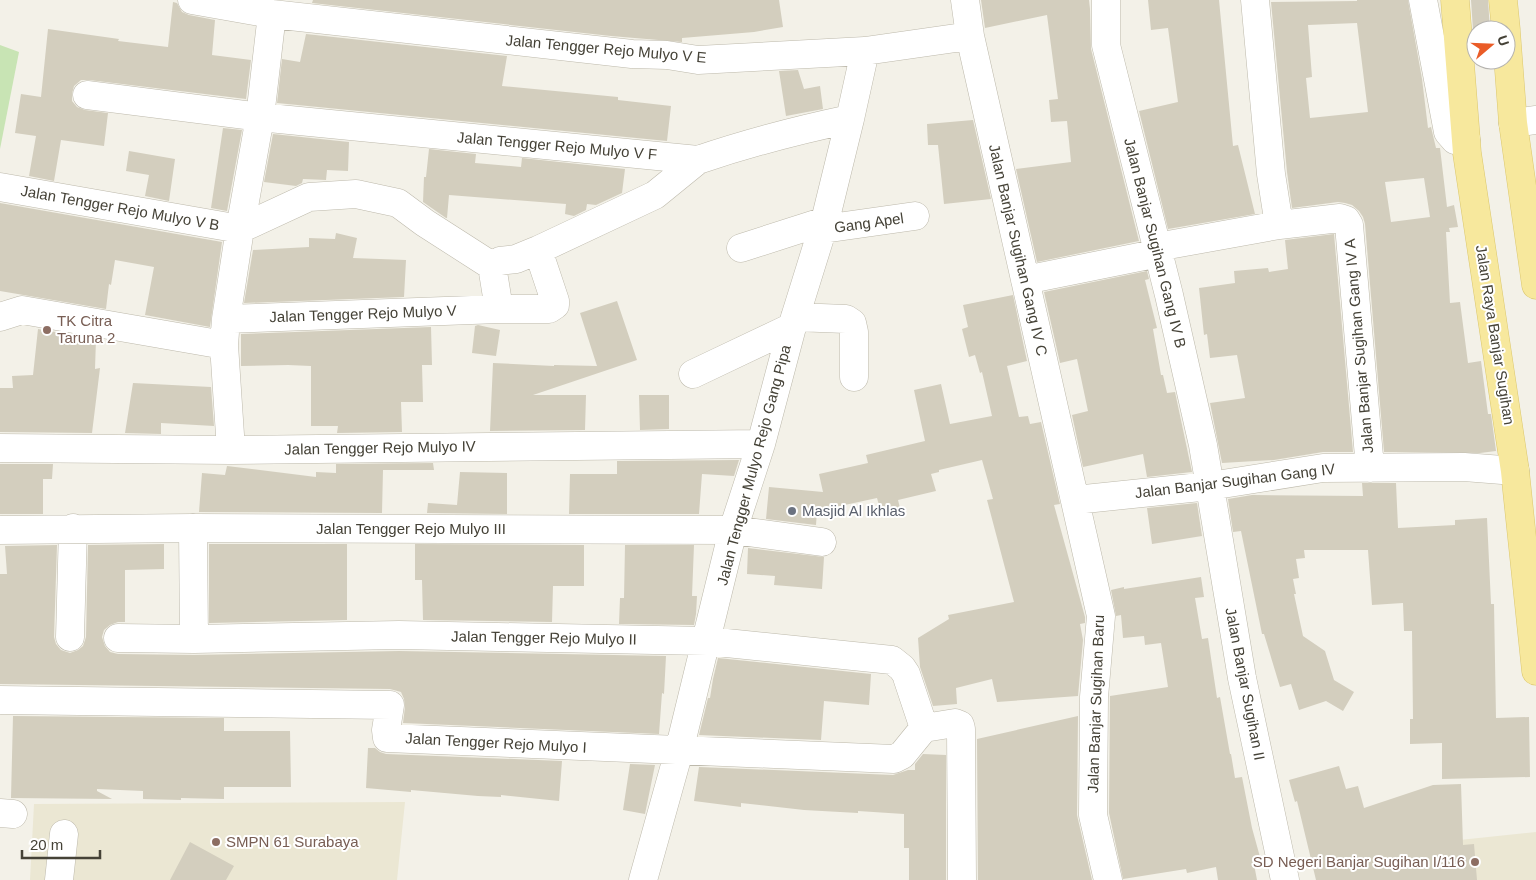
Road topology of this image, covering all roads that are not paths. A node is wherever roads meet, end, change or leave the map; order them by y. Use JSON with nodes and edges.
{"nodes":[{"id":1,"x":192,"y":0,"type":"edge"},
{"id":2,"x":965,"y":0,"type":"edge"},
{"id":3,"x":1106,"y":0,"type":"edge"},
{"id":4,"x":1255,"y":0,"type":"edge"},
{"id":5,"x":1423,"y":0,"type":"edge"},
{"id":6,"x":1455,"y":0,"type":"edge"},
{"id":7,"x":1504,"y":0,"type":"edge"},
{"id":8,"x":272,"y":14,"type":"junction"},
{"id":9,"x":1505,"y":20,"type":"edge"},
{"id":10,"x":970,"y":36,"type":"junction"},
{"id":11,"x":865,"y":51,"type":"junction"},
{"id":12,"x":1514,"y":70,"type":"edge"},
{"id":13,"x":87,"y":95,"type":"dead end"},
{"id":14,"x":260,"y":117,"type":"junction"},
{"id":15,"x":850,"y":119,"type":"junction"},
{"id":16,"x":1525,"y":122,"type":"edge"},
{"id":17,"x":1466,"y":140,"type":"junction"},
{"id":18,"x":698,"y":160,"type":"junction"},
{"id":19,"x":0,"y":187,"type":"edge"},
{"id":20,"x":915,"y":216,"type":"dead end"},
{"id":21,"x":824,"y":225,"type":"junction"},
{"id":22,"x":1279,"y":225,"type":"junction"},
{"id":23,"x":240,"y":229,"type":"junction"},
{"id":24,"x":741,"y":248,"type":"dead end"},
{"id":25,"x":538,"y":250,"type":"junction"},
{"id":26,"x":1158,"y":250,"type":"junction"},
{"id":27,"x":492,"y":266,"type":"junction"},
{"id":28,"x":1025,"y":280,"type":"junction"},
{"id":29,"x":1536,"y":285,"type":"edge"},
{"id":30,"x":500,"y":309,"type":"junction"},
{"id":31,"x":0,"y":317,"type":"edge"},
{"id":32,"x":793,"y":322,"type":"junction"},
{"id":33,"x":225,"y":332,"type":"junction"},
{"id":34,"x":693,"y":374,"type":"dead end"},
{"id":35,"x":854,"y":377,"type":"dead end"},
{"id":36,"x":760,"y":444,"type":"junction"},
{"id":37,"x":0,"y":448,"type":"edge"},
{"id":38,"x":231,"y":450,"type":"junction"},
{"id":39,"x":1370,"y":468,"type":"junction"},
{"id":40,"x":1515,"y":471,"type":"junction"},
{"id":41,"x":1210,"y":486,"type":"junction"},
{"id":42,"x":1075,"y":500,"type":"junction"},
{"id":43,"x":73,"y":528,"type":"junction"},
{"id":44,"x":193,"y":528,"type":"junction"},
{"id":45,"x":0,"y":530,"type":"edge"},
{"id":46,"x":733,"y":530,"type":"junction"},
{"id":47,"x":822,"y":542,"type":"dead end"},
{"id":48,"x":70,"y":637,"type":"dead end"},
{"id":49,"x":118,"y":638,"type":"dead end"},
{"id":50,"x":194,"y":639,"type":"junction"},
{"id":51,"x":707,"y":641,"type":"junction"},
{"id":52,"x":1536,"y":671,"type":"edge"},
{"id":53,"x":0,"y":700,"type":"edge"},
{"id":54,"x":924,"y":728,"type":"junction"},
{"id":55,"x":678,"y":751,"type":"junction"},
{"id":56,"x":64,"y":834,"type":"dead end"},
{"id":57,"x":59,"y":880,"type":"edge"},
{"id":58,"x":643,"y":880,"type":"edge"},
{"id":59,"x":962,"y":880,"type":"edge"},
{"id":60,"x":1108,"y":880,"type":"edge"},
{"id":61,"x":1285,"y":880,"type":"edge"}],
"edges":[{"from":1,"to":8,"type":"street","name":"Jalan Tengger Rejo Mulyo V E"},
{"from":2,"to":10,"type":"street","name":"Jalan Banjar Sugihan Gang IV C"},
{"from":3,"to":26,"type":"street","name":"Jalan Banjar Sugihan Gang IV B"},
{"from":4,"to":22,"type":"street"},
{"from":5,"to":17,"type":"street"},
{"from":6,"to":17,"type":"main road","name":"Jalan Raya Banjar Sugihan"},
{"from":7,"to":9,"type":"main road"},
{"from":8,"to":11,"type":"street","name":"Jalan Tengger Rejo Mulyo V E"},
{"from":8,"to":14,"type":"street"},
{"from":10,"to":11,"type":"street","name":"Jalan Tengger Rejo Mulyo V E"},
{"from":10,"to":28,"type":"street","name":"Jalan Banjar Sugihan Gang IV C"},
{"from":11,"to":15,"type":"street","name":"Jalan Tengger Mulyo Rejo Gang Pipa"},
{"from":12,"to":16,"type":"main road"},
{"from":13,"to":14,"type":"street","name":"Jalan Tengger Rejo Mulyo V F"},
{"from":14,"to":18,"type":"street","name":"Jalan Tengger Rejo Mulyo V F"},
{"from":14,"to":23,"type":"street"},
{"from":15,"to":18,"type":"street","name":"Jalan Tengger Rejo Mulyo V F"},
{"from":15,"to":21,"type":"street","name":"Jalan Tengger Mulyo Rejo Gang Pipa"},
{"from":16,"to":29,"type":"main road"},
{"from":17,"to":40,"type":"main road","name":"Jalan Raya Banjar Sugihan"},
{"from":18,"to":25,"type":"street"},
{"from":19,"to":23,"type":"street","name":"Jalan Tengger Rejo Mulyo V B"},
{"from":20,"to":21,"type":"street","name":"Gang Apel"},
{"from":21,"to":24,"type":"street","name":"Gang Apel"},
{"from":21,"to":32,"type":"street","name":"Jalan Tengger Mulyo Rejo Gang Pipa"},
{"from":22,"to":26,"type":"street"},
{"from":22,"to":39,"type":"street","name":"Jalan Banjar Sugihan Gang IV A"},
{"from":23,"to":27,"type":"street"},
{"from":23,"to":33,"type":"street"},
{"from":25,"to":27,"type":"street"},
{"from":25,"to":30,"type":"street","name":"Jalan Tengger Rejo Mulyo V"},
{"from":26,"to":28,"type":"street"},
{"from":26,"to":41,"type":"street","name":"Jalan Banjar Sugihan Gang IV B"},
{"from":27,"to":30,"type":"street"},
{"from":28,"to":42,"type":"street","name":"Jalan Banjar Sugihan Gang IV C"},
{"from":30,"to":33,"type":"street","name":"Jalan Tengger Rejo Mulyo V"},
{"from":31,"to":33,"type":"street","name":"Jalan Tengger Rejo Mulyo V"},
{"from":32,"to":34,"type":"street"},
{"from":32,"to":35,"type":"street"},
{"from":32,"to":36,"type":"street","name":"Jalan Tengger Mulyo Rejo Gang Pipa"},
{"from":33,"to":38,"type":"street"},
{"from":36,"to":38,"type":"street","name":"Jalan Tengger Rejo Mulyo IV"},
{"from":36,"to":46,"type":"street","name":"Jalan Tengger Mulyo Rejo Gang Pipa"},
{"from":37,"to":38,"type":"street","name":"Jalan Tengger Rejo Mulyo IV"},
{"from":39,"to":40,"type":"street","name":"Jalan Banjar Sugihan Gang IV"},
{"from":39,"to":41,"type":"street","name":"Jalan Banjar Sugihan Gang IV"},
{"from":40,"to":52,"type":"main road","name":"Jalan Raya Banjar Sugihan"},
{"from":41,"to":42,"type":"street","name":"Jalan Banjar Sugihan Gang IV"},
{"from":41,"to":61,"type":"street","name":"Jalan Banjar Sugihan II"},
{"from":42,"to":60,"type":"street","name":"Jalan Banjar Sugihan Baru"},
{"from":43,"to":44,"type":"street","name":"Jalan Tengger Rejo Mulyo III"},
{"from":43,"to":45,"type":"street","name":"Jalan Tengger Rejo Mulyo III"},
{"from":43,"to":48,"type":"street"},
{"from":44,"to":46,"type":"street","name":"Jalan Tengger Rejo Mulyo III"},
{"from":44,"to":50,"type":"street"},
{"from":46,"to":47,"type":"street","name":"Jalan Tengger Rejo Mulyo III"},
{"from":46,"to":51,"type":"street","name":"Jalan Tengger Mulyo Rejo Gang Pipa"},
{"from":49,"to":50,"type":"street","name":"Jalan Tengger Rejo Mulyo II"},
{"from":50,"to":51,"type":"street","name":"Jalan Tengger Rejo Mulyo II"},
{"from":51,"to":54,"type":"street","name":"Jalan Tengger Rejo Mulyo II"},
{"from":51,"to":55,"type":"street","name":"Jalan Tengger Mulyo Rejo Gang Pipa"},
{"from":53,"to":55,"type":"street","name":"Jalan Tengger Rejo Mulyo I"},
{"from":54,"to":55,"type":"street","name":"Jalan Tengger Rejo Mulyo I"},
{"from":54,"to":59,"type":"street"},
{"from":55,"to":58,"type":"street","name":"Jalan Tengger Mulyo Rejo Gang Pipa"},
{"from":56,"to":57,"type":"street"}]}
